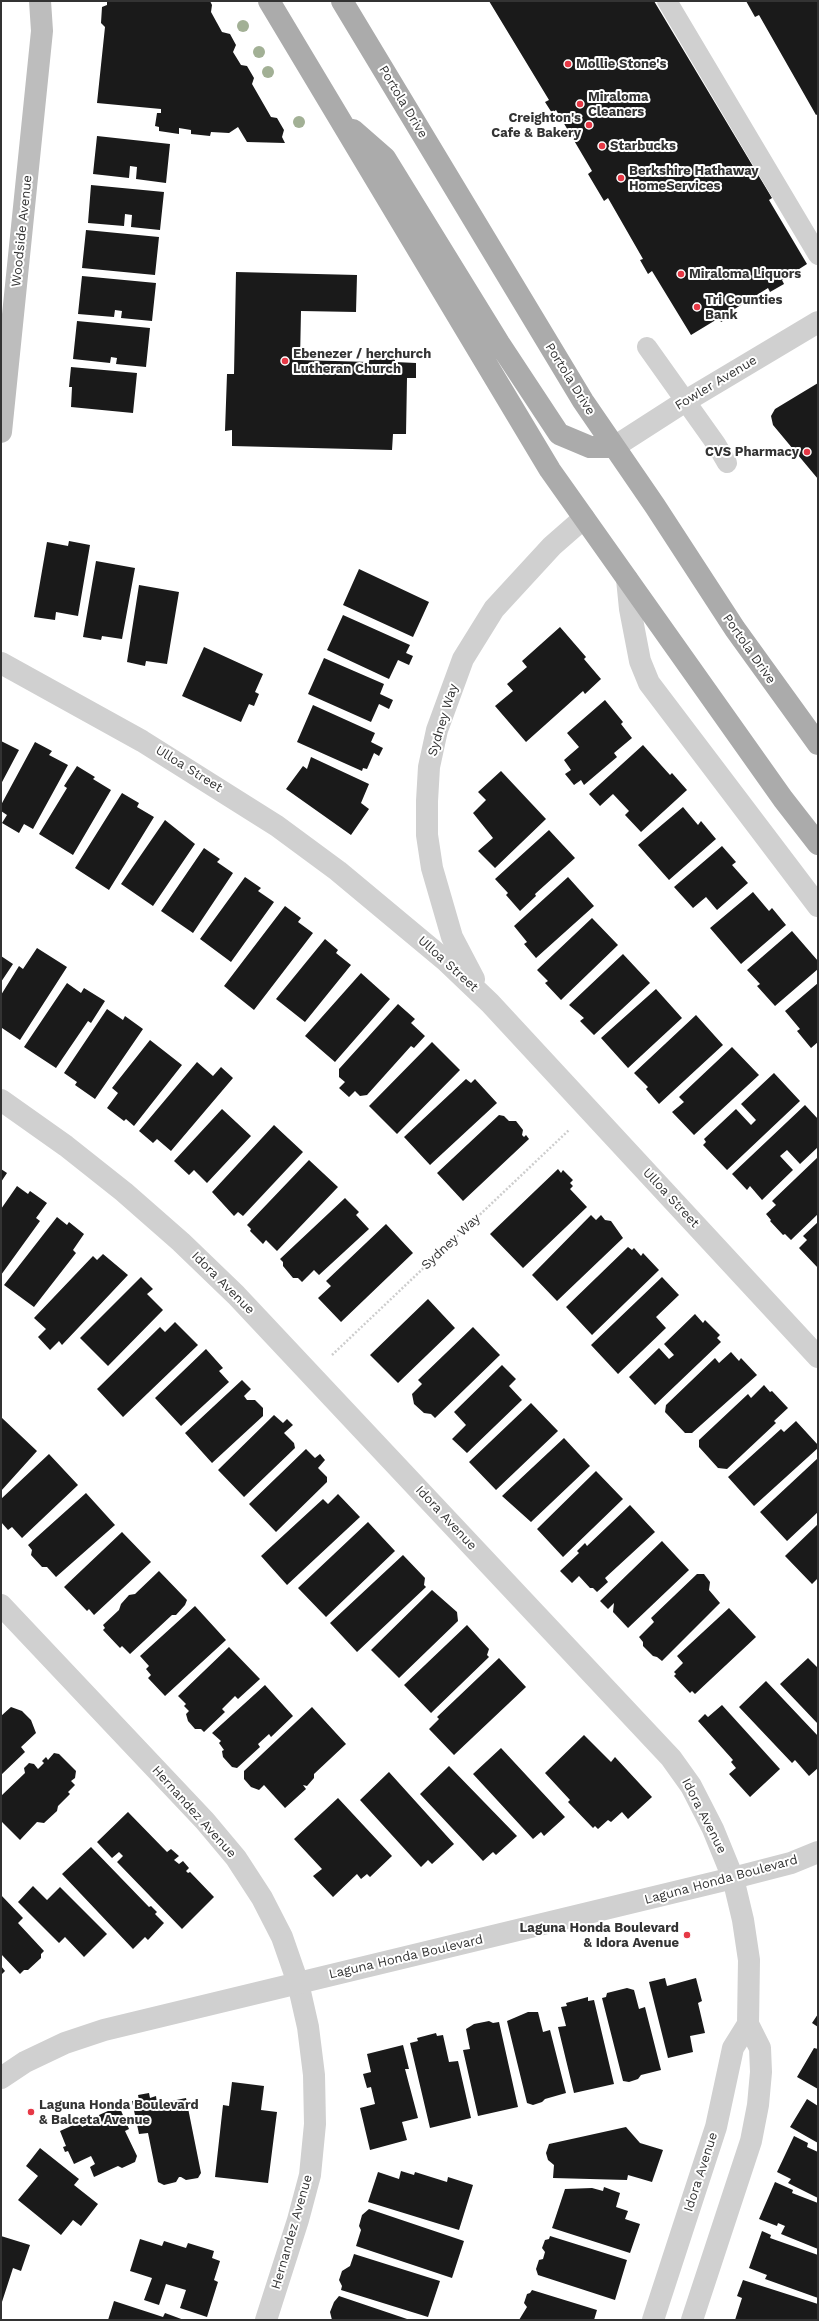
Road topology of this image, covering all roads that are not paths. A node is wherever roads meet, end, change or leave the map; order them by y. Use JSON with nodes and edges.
{"nodes":[{"id":1,"x":40,"y":1,"type":"edge"},
{"id":2,"x":53,"y":1,"type":"edge"},
{"id":3,"x":269,"y":1,"type":"edge"},
{"id":4,"x":342,"y":1,"type":"edge"},
{"id":5,"x":667,"y":1,"type":"edge"},
{"id":6,"x":42,"y":31,"type":"junction"},
{"id":7,"x":339,"y":119,"type":"junction"},
{"id":8,"x":818,"y":255,"type":"edge"},
{"id":9,"x":818,"y":322,"type":"edge"},
{"id":10,"x":647,"y":348,"type":"dead end"},
{"id":11,"x":684,"y":402,"type":"junction"},
{"id":12,"x":1,"y":432,"type":"edge"},
{"id":13,"x":614,"y":447,"type":"junction"},
{"id":14,"x":727,"y":463,"type":"dead end"},
{"id":15,"x":584,"y":518,"type":"junction"},
{"id":16,"x":627,"y":579,"type":"junction"},
{"id":17,"x":1,"y":663,"type":"edge"},
{"id":18,"x":818,"y":744,"type":"edge"},
{"id":19,"x":818,"y":844,"type":"edge"},
{"id":20,"x":818,"y":906,"type":"edge"},
{"id":21,"x":490,"y":1003,"type":"junction"},
{"id":22,"x":1,"y":1100,"type":"edge"},
{"id":23,"x":818,"y":1357,"type":"edge"},
{"id":24,"x":1,"y":1605,"type":"edge"},
{"id":25,"x":818,"y":1852,"type":"edge"},
{"id":26,"x":733,"y":1878,"type":"junction"},
{"id":27,"x":298,"y":1983,"type":"junction"},
{"id":28,"x":748,"y":2024,"type":"junction"},
{"id":29,"x":1,"y":2078,"type":"edge"},
{"id":30,"x":266,"y":2320,"type":"edge"},
{"id":31,"x":652,"y":2320,"type":"edge"},
{"id":32,"x":692,"y":2320,"type":"edge"}],
"edges":[{"from":1,"to":6,"type":"main road","name":"Woodside Avenue"},
{"from":2,"to":6,"type":"main road","name":"Woodside Avenue"},
{"from":3,"to":7,"type":"main road"},
{"from":4,"to":13,"type":"main road","name":"Portola Drive"},
{"from":5,"to":8,"type":"lane"},
{"from":6,"to":12,"type":"main road","name":"Woodside Avenue"},
{"from":7,"to":13,"type":"main road"},
{"from":7,"to":15,"type":"main road"},
{"from":9,"to":11,"type":"street","name":"Fowler Avenue"},
{"from":10,"to":11,"type":"lane"},
{"from":11,"to":13,"type":"street","name":"Fowler Avenue"},
{"from":11,"to":14,"type":"lane"},
{"from":13,"to":18,"type":"main road","name":"Portola Drive"},
{"from":15,"to":16,"type":"main road"},
{"from":15,"to":21,"type":"street","name":"Sydney Way"},
{"from":16,"to":19,"type":"main road"},
{"from":16,"to":20,"type":"street"},
{"from":17,"to":21,"type":"street","name":"Ulloa Street"},
{"from":21,"to":23,"type":"street","name":"Ulloa Street"},
{"from":22,"to":26,"type":"street","name":"Idora Avenue"},
{"from":24,"to":27,"type":"street","name":"Hernandez Avenue"},
{"from":25,"to":26,"type":"street","name":"Laguna Honda Boulevard"},
{"from":26,"to":27,"type":"street","name":"Laguna Honda Boulevard"},
{"from":26,"to":28,"type":"street","name":"Idora Avenue"},
{"from":27,"to":29,"type":"street","name":"Laguna Honda Boulevard"},
{"from":27,"to":30,"type":"street","name":"Hernandez Avenue"},
{"from":28,"to":31,"type":"street","name":"Idora Avenue"},
{"from":28,"to":32,"type":"street","name":"Idora Avenue"}]}
